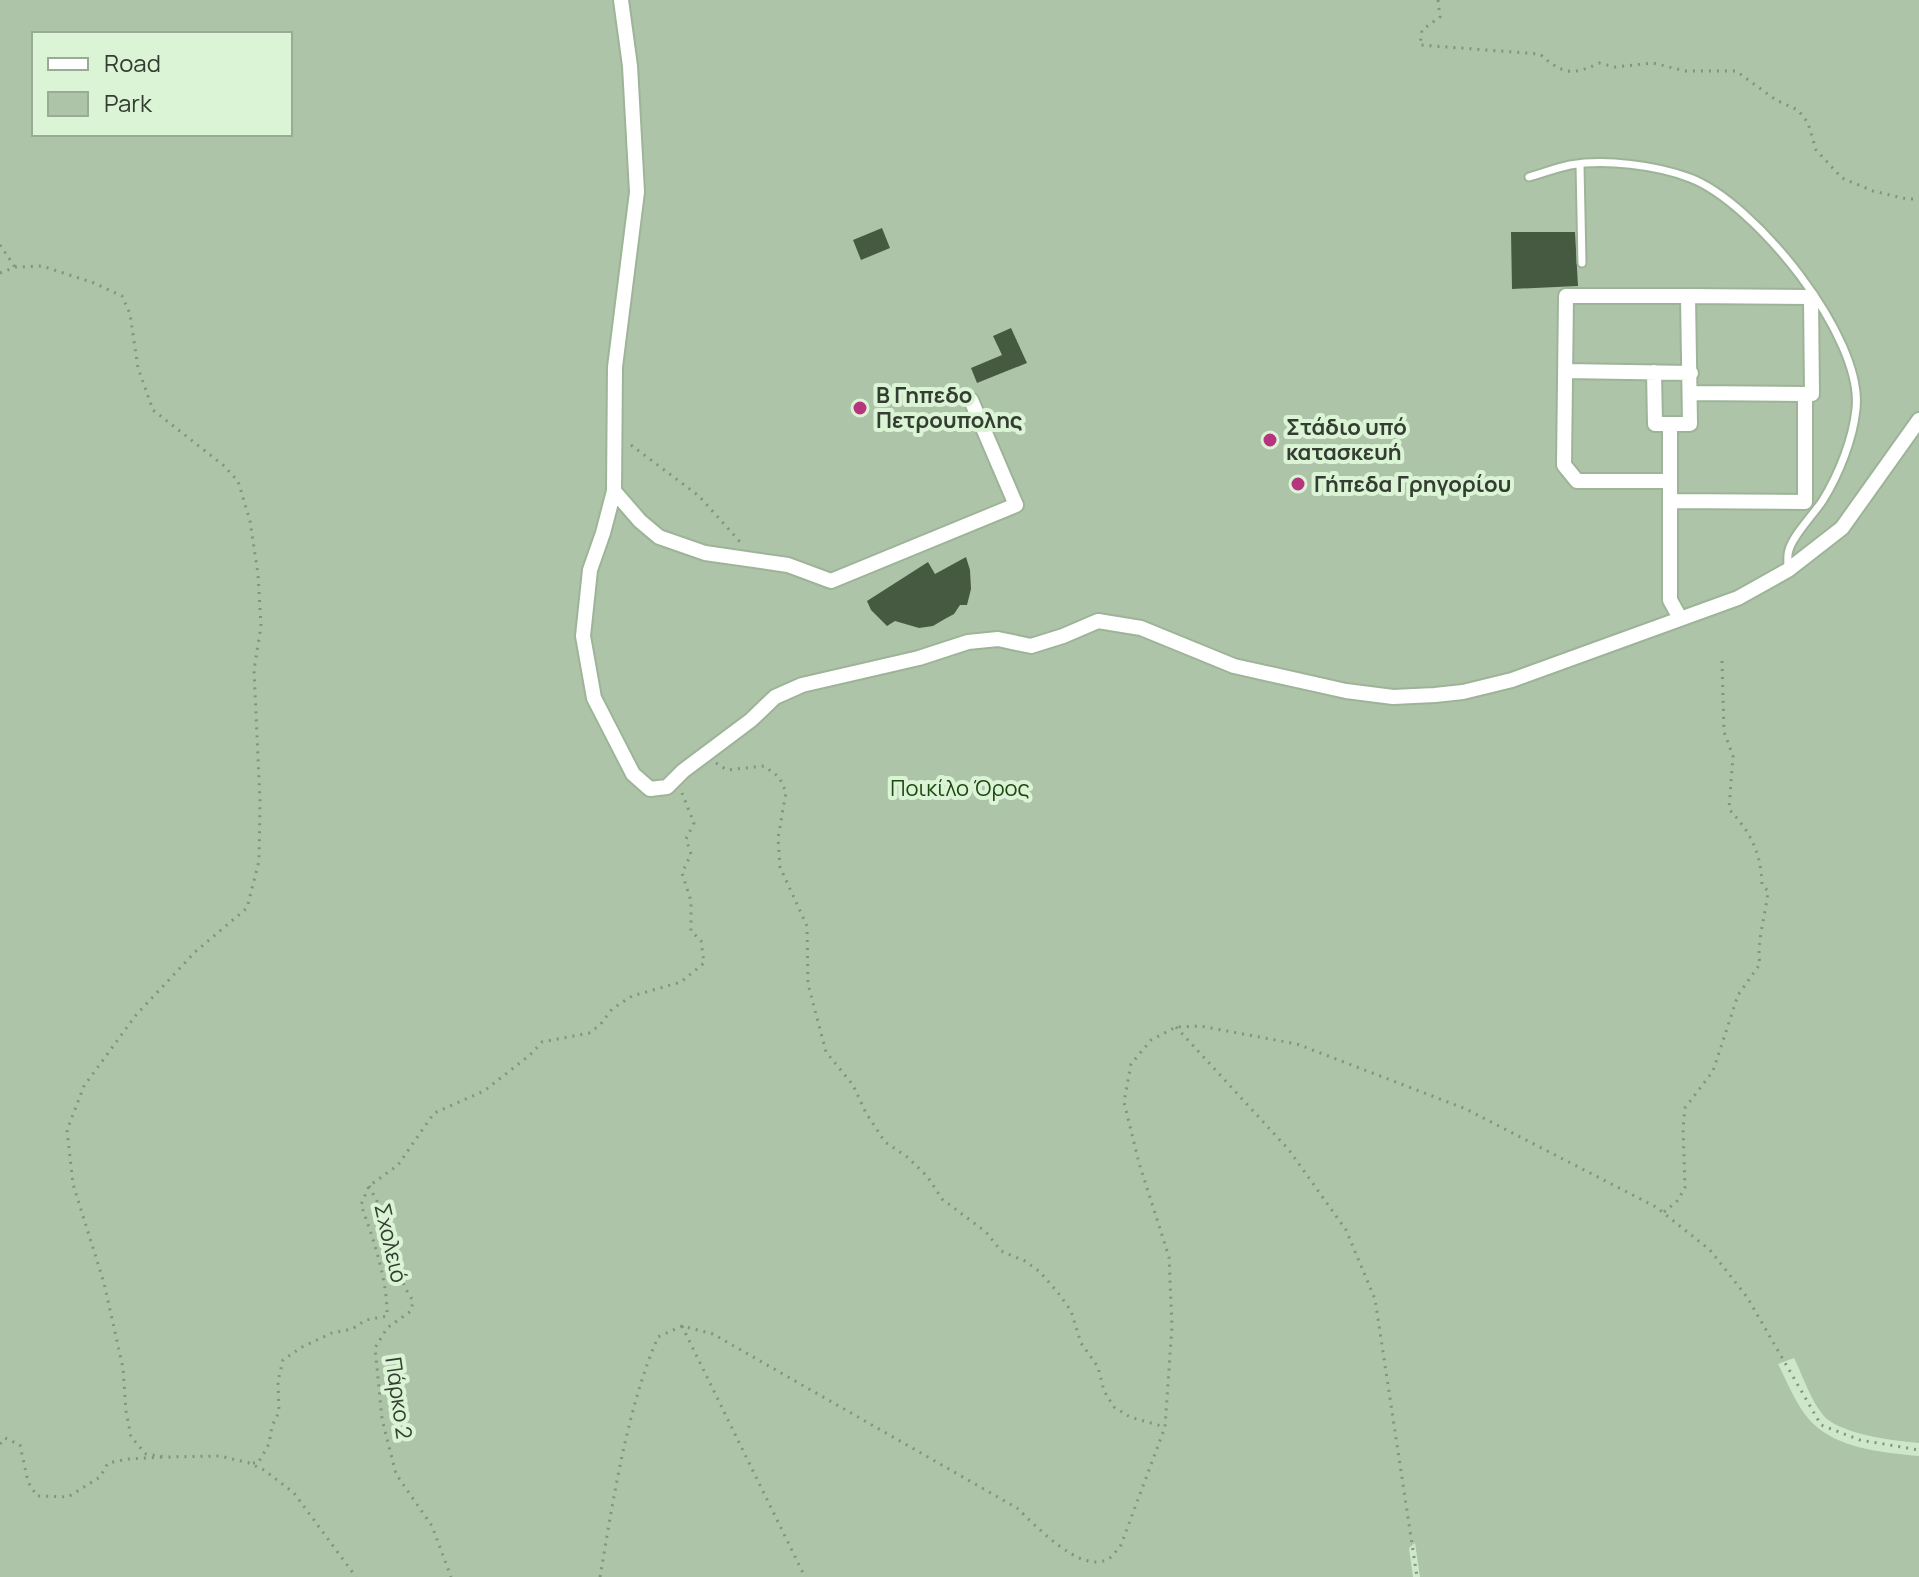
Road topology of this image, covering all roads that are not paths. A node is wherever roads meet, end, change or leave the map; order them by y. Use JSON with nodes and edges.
{"nodes":[{"id":1,"x":621,"y":0,"type":"edge"},
{"id":2,"x":1580,"y":165,"type":"junction"},
{"id":3,"x":1529,"y":177,"type":"dead end"},
{"id":4,"x":1582,"y":263,"type":"dead end"},
{"id":5,"x":1688,"y":296,"type":"junction"},
{"id":6,"x":1565,"y":371,"type":"junction"},
{"id":7,"x":1654,"y":372,"type":"junction"},
{"id":8,"x":1691,"y":373,"type":"junction"},
{"id":9,"x":1691,"y":393,"type":"junction"},
{"id":10,"x":1805,"y":394,"type":"junction"},
{"id":11,"x":971,"y":400,"type":"dead end"},
{"id":12,"x":1919,"y":420,"type":"edge"},
{"id":13,"x":1670,"y":424,"type":"junction"},
{"id":14,"x":1670,"y":481,"type":"junction"},
{"id":15,"x":614,"y":491,"type":"junction"},
{"id":16,"x":1670,"y":501,"type":"junction"},
{"id":17,"x":1788,"y":570,"type":"junction"},
{"id":18,"x":1680,"y":618,"type":"junction"}],
"edges":[{"from":1,"to":15,"type":"street"},
{"from":2,"to":3,"type":"lane"},
{"from":2,"to":4,"type":"lane"},
{"from":2,"to":17,"type":"lane"},
{"from":5,"to":6,"type":"street"},
{"from":5,"to":8,"type":"street"},
{"from":5,"to":10,"type":"street"},
{"from":6,"to":7,"type":"street"},
{"from":6,"to":14,"type":"street"},
{"from":7,"to":8,"type":"street"},
{"from":7,"to":13,"type":"street"},
{"from":8,"to":9,"type":"street"},
{"from":9,"to":10,"type":"street"},
{"from":9,"to":13,"type":"street"},
{"from":10,"to":16,"type":"street"},
{"from":11,"to":15,"type":"street"},
{"from":12,"to":17,"type":"street"},
{"from":13,"to":14,"type":"street"},
{"from":14,"to":16,"type":"street"},
{"from":15,"to":18,"type":"street"},
{"from":16,"to":18,"type":"street"},
{"from":17,"to":18,"type":"street"}]}
